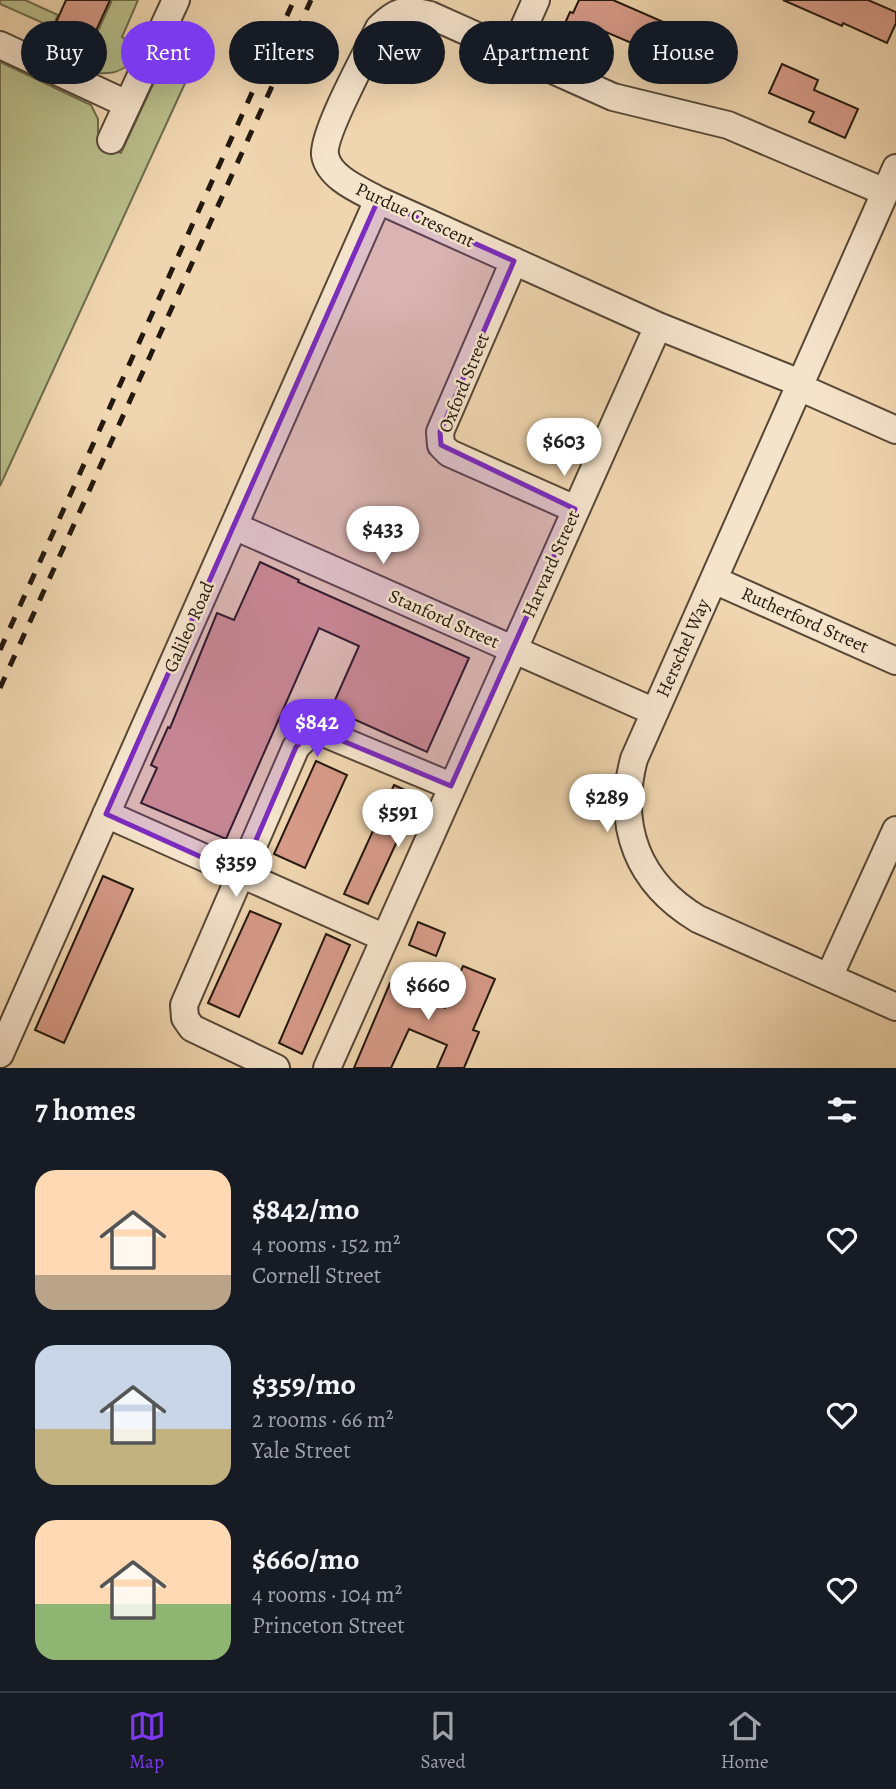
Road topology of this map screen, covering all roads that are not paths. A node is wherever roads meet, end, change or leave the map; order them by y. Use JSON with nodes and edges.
{"nodes":[{"id":1,"x":176,"y":0,"type":"edge"},
{"id":2,"x":536,"y":0,"type":"edge"},
{"id":3,"x":527,"y":21,"type":"edge"},
{"id":4,"x":459,"y":28,"type":"edge"},
{"id":5,"x":0,"y":45,"type":"edge"},
{"id":6,"x":584,"y":84,"type":"edge"},
{"id":7,"x":127,"y":104,"type":"junction"},
{"id":8,"x":111,"y":140,"type":"dead end"},
{"id":9,"x":890,"y":192,"type":"edge"},
{"id":10,"x":378,"y":200,"type":"junction"},
{"id":11,"x":514,"y":261,"type":"junction"},
{"id":12,"x":658,"y":326,"type":"junction"},
{"id":13,"x":800,"y":383,"type":"junction"},
{"id":14,"x":896,"y":430,"type":"edge"},
{"id":15,"x":575,"y":509,"type":"junction"},
{"id":16,"x":234,"y":527,"type":"junction"},
{"id":17,"x":714,"y":580,"type":"junction"},
{"id":18,"x":513,"y":649,"type":"junction"},
{"id":19,"x":896,"y":661,"type":"edge"},
{"id":20,"x":655,"y":712,"type":"junction"},
{"id":21,"x":451,"y":786,"type":"junction"},
{"id":22,"x":106,"y":814,"type":"junction"},
{"id":23,"x":896,"y":830,"type":"edge"},
{"id":24,"x":242,"y":875,"type":"junction"},
{"id":25,"x":385,"y":938,"type":"junction"},
{"id":26,"x":829,"y":977,"type":"junction"},
{"id":27,"x":896,"y":1007,"type":"edge"},
{"id":28,"x":0,"y":1054,"type":"edge"},
{"id":29,"x":276,"y":1068,"type":"edge"},
{"id":30,"x":327,"y":1068,"type":"edge"}],
"edges":[{"from":1,"to":7,"type":"street"},
{"from":2,"to":3,"type":"street"},
{"from":4,"to":10,"type":"street","name":"Purdue Crescent"},
{"from":5,"to":7,"type":"street"},
{"from":6,"to":9,"type":"street","name":"Purdue Crescent"},
{"from":7,"to":8,"type":"street"},
{"from":9,"to":13,"type":"street","name":"Herschel Way"},
{"from":10,"to":11,"type":"street","name":"Purdue Crescent"},
{"from":10,"to":16,"type":"street","name":"Galileo Road"},
{"from":11,"to":12,"type":"street","name":"Purdue Crescent"},
{"from":11,"to":15,"type":"street","name":"Oxford Street"},
{"from":12,"to":13,"type":"street","name":"Purdue Crescent"},
{"from":12,"to":15,"type":"street","name":"Harvard Street"},
{"from":13,"to":14,"type":"street","name":"Purdue Crescent"},
{"from":13,"to":17,"type":"street","name":"Herschel Way"},
{"from":15,"to":18,"type":"street","name":"Harvard Street"},
{"from":16,"to":18,"type":"street","name":"Stanford Street"},
{"from":16,"to":22,"type":"street","name":"Galileo Road"},
{"from":17,"to":19,"type":"street","name":"Rutherford Street"},
{"from":17,"to":20,"type":"street","name":"Herschel Way"},
{"from":18,"to":20,"type":"street","name":"Stanford Street"},
{"from":18,"to":21,"type":"street","name":"Harvard Street"},
{"from":20,"to":26,"type":"street","name":"Herschel Way"},
{"from":21,"to":24,"type":"street"},
{"from":21,"to":25,"type":"street","name":"Harvard Street"},
{"from":22,"to":24,"type":"street"},
{"from":22,"to":28,"type":"street","name":"Galileo Road"},
{"from":23,"to":26,"type":"street"},
{"from":24,"to":25,"type":"street"},
{"from":24,"to":29,"type":"street"},
{"from":25,"to":30,"type":"street","name":"Harvard Street"},
{"from":26,"to":27,"type":"street","name":"Herschel Way"}]}
